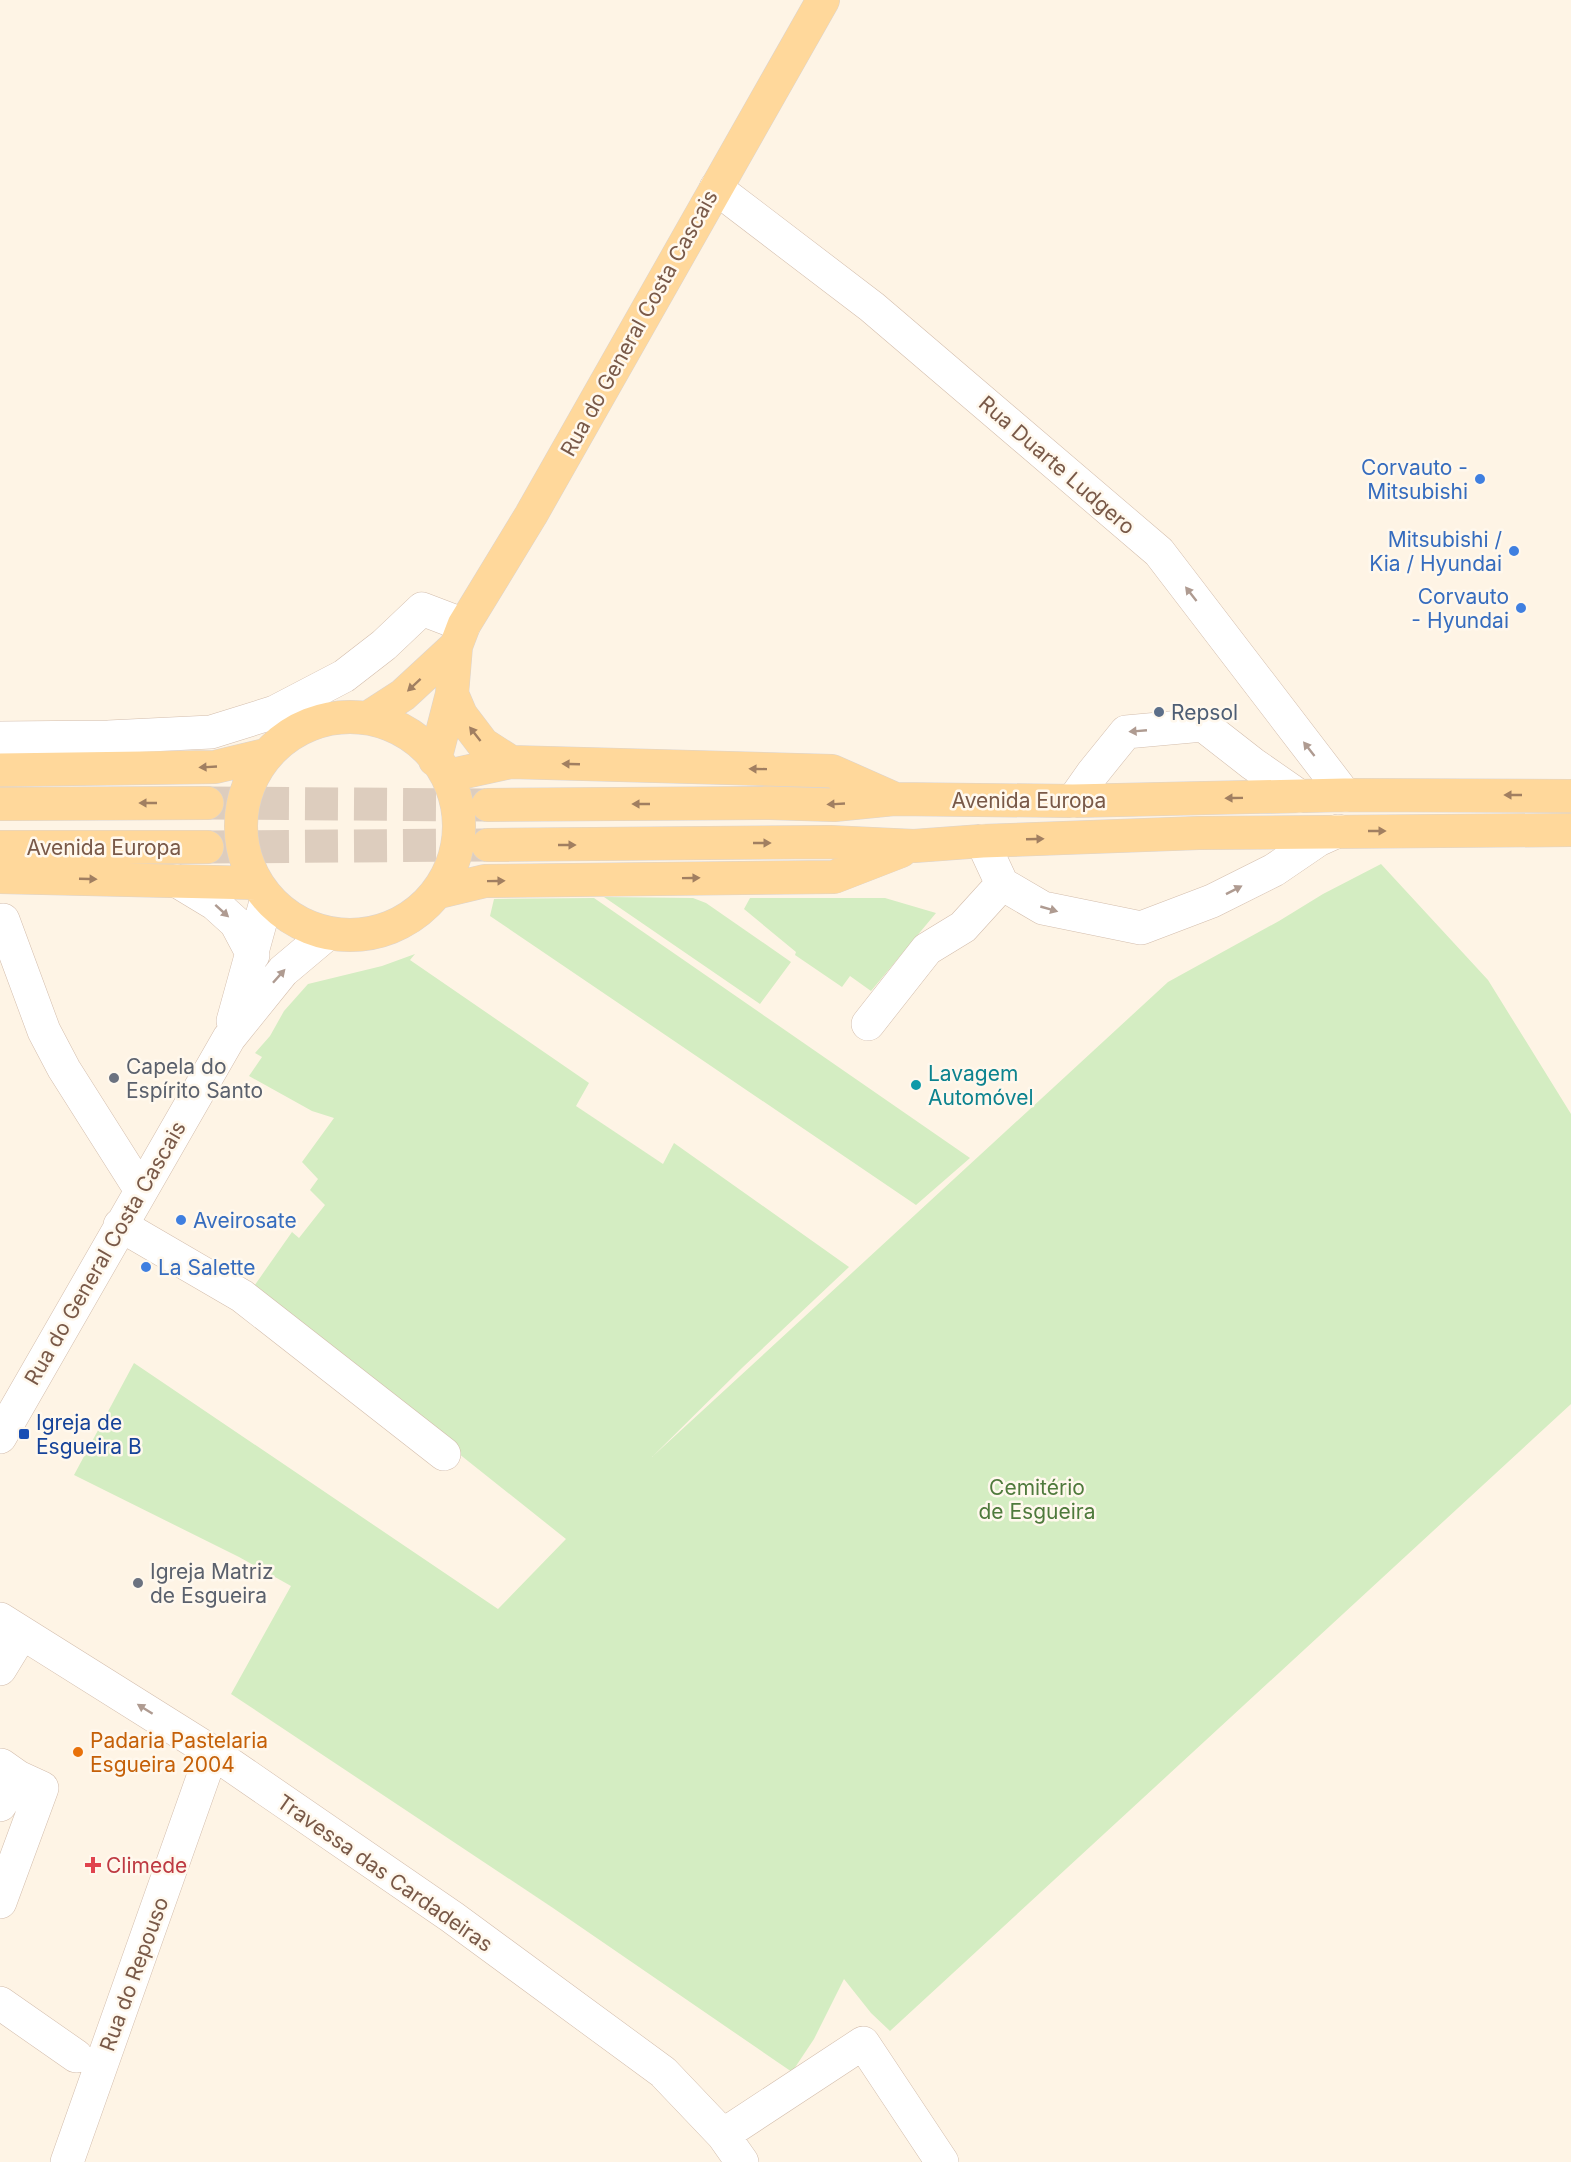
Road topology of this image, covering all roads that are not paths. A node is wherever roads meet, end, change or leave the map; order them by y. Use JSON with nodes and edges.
{"nodes":[{"id":1,"x":823,"y":0,"type":"edge"},
{"id":2,"x":716,"y":188,"type":"junction"},
{"id":3,"x":460,"y":635,"type":"junction"},
{"id":4,"x":452,"y":694,"type":"junction"},
{"id":5,"x":369,"y":717,"type":"junction"},
{"id":6,"x":0,"y":738,"type":"edge"},
{"id":7,"x":265,"y":755,"type":"junction"},
{"id":8,"x":511,"y":762,"type":"junction"},
{"id":9,"x":441,"y":768,"type":"junction"},
{"id":10,"x":0,"y":770,"type":"edge"},
{"id":11,"x":1345,"y":795,"type":"junction"},
{"id":12,"x":1299,"y":796,"type":"junction"},
{"id":13,"x":1571,"y":796,"type":"edge"},
{"id":14,"x":894,"y":799,"type":"junction"},
{"id":15,"x":1073,"y":801,"type":"junction"},
{"id":16,"x":207,"y":802,"type":"tunnel mouth"},
{"id":17,"x":0,"y":804,"type":"edge"},
{"id":18,"x":488,"y":805,"type":"tunnel mouth"},
{"id":19,"x":1571,"y":830,"type":"edge"},
{"id":20,"x":1338,"y":831,"type":"junction"},
{"id":21,"x":982,"y":841,"type":"junction"},
{"id":22,"x":488,"y":845,"type":"tunnel mouth"},
{"id":23,"x":914,"y":846,"type":"junction"},
{"id":24,"x":0,"y":847,"type":"edge"},
{"id":25,"x":207,"y":847,"type":"tunnel mouth"},
{"id":26,"x":0,"y":877,"type":"edge"},
{"id":27,"x":177,"y":881,"type":"junction"},
{"id":28,"x":1002,"y":884,"type":"junction"},
{"id":29,"x":262,"y":890,"type":"junction"},
{"id":30,"x":439,"y":892,"type":"junction"},
{"id":31,"x":3,"y":921,"type":"dead end"},
{"id":32,"x":327,"y":934,"type":"junction"},
{"id":33,"x":253,"y":955,"type":"junction"},
{"id":34,"x":868,"y":1024,"type":"dead end"},
{"id":35,"x":229,"y":1038,"type":"junction"},
{"id":36,"x":140,"y":1189,"type":"junction"},
{"id":37,"x":120,"y":1225,"type":"junction"},
{"id":38,"x":0,"y":1437,"type":"edge"},
{"id":39,"x":444,"y":1454,"type":"dead end"},
{"id":40,"x":11,"y":1626,"type":"edge"},
{"id":41,"x":0,"y":1669,"type":"edge"},
{"id":42,"x":212,"y":1752,"type":"junction"},
{"id":43,"x":5,"y":1786,"type":"edge"},
{"id":44,"x":0,"y":1902,"type":"edge"},
{"id":45,"x":0,"y":2003,"type":"edge"},
{"id":46,"x":76,"y":2056,"type":"dead end"},
{"id":47,"x":723,"y":2135,"type":"junction"},
{"id":48,"x":67,"y":2162,"type":"edge"},
{"id":49,"x":742,"y":2162,"type":"edge"},
{"id":50,"x":942,"y":2162,"type":"edge"}],
"edges":[{"from":1,"to":2,"type":"main road","name":"Rua do General Costa Cascais"},
{"from":2,"to":3,"type":"main road","name":"Rua do General Costa Cascais"},
{"from":11,"to":2,"type":"street","name":"Rua Duarte Ludgero","one_way":true},
{"from":3,"to":4,"type":"main road","name":"Rua do General Costa Cascais"},
{"from":3,"to":5,"type":"main road","name":"Rua do General Costa Cascais","one_way":true},
{"from":3,"to":6,"type":"street"},
{"from":8,"to":4,"type":"main road","one_way":true},
{"from":4,"to":9,"type":"main road","name":"Rua do General Costa Cascais"},
{"from":5,"to":7,"type":"main road"},
{"from":5,"to":9,"type":"main road"},
{"from":7,"to":10,"type":"main road","one_way":true},
{"from":7,"to":29,"type":"main road"},
{"from":8,"to":9,"type":"main road"},
{"from":14,"to":8,"type":"main road","one_way":true},
{"from":9,"to":30,"type":"main road"},
{"from":11,"to":12,"type":"main road","name":"Avenida Europa"},
{"from":13,"to":11,"type":"main road","name":"Avenida Europa","one_way":true},
{"from":12,"to":15,"type":"main road","name":"Avenida Europa","one_way":true},
{"from":12,"to":15,"type":"street","one_way":true},
{"from":14,"to":15,"type":"main road","name":"Avenida Europa"},
{"from":14,"to":18,"type":"main road","name":"Avenida Europa","one_way":true},
{"from":16,"to":17,"type":"main road","name":"Avenida Europa","one_way":true},
{"from":20,"to":19,"type":"main road","name":"Avenida Europa","one_way":true},
{"from":21,"to":20,"type":"main road","name":"Avenida Europa","one_way":true},
{"from":28,"to":20,"type":"street","one_way":true},
{"from":21,"to":23,"type":"main road","name":"Avenida Europa"},
{"from":21,"to":28,"type":"street"},
{"from":22,"to":23,"type":"main road","name":"Avenida Europa","one_way":true},
{"from":30,"to":23,"type":"main road","one_way":true},
{"from":24,"to":25,"type":"main road","name":"Avenida Europa"},
{"from":26,"to":27,"type":"main road","one_way":true},
{"from":27,"to":29,"type":"main road"},
{"from":27,"to":33,"type":"street","one_way":true},
{"from":28,"to":34,"type":"street"},
{"from":29,"to":32,"type":"main road"},
{"from":29,"to":33,"type":"street","name":"Rua do General Costa Cascais"},
{"from":30,"to":32,"type":"main road"},
{"from":31,"to":36,"type":"street"},
{"from":35,"to":32,"type":"street","name":"Rua do General Costa Cascais","one_way":true},
{"from":33,"to":35,"type":"street","name":"Rua do General Costa Cascais"},
{"from":35,"to":36,"type":"street","name":"Rua do General Costa Cascais"},
{"from":36,"to":37,"type":"street","name":"Rua do General Costa Cascais"},
{"from":37,"to":38,"type":"street","name":"Rua do General Costa Cascais"},
{"from":37,"to":39,"type":"street"},
{"from":40,"to":41,"type":"street"},
{"from":42,"to":40,"type":"street","name":"Travessa das Cardadeiras","one_way":true},
{"from":42,"to":47,"type":"street","name":"Travessa das Cardadeiras"},
{"from":42,"to":48,"type":"street","name":"Rua do Repouso"},
{"from":43,"to":44,"type":"street"},
{"from":45,"to":46,"type":"street"},
{"from":47,"to":49,"type":"street","name":"Travessa das Cardadeiras"},
{"from":47,"to":50,"type":"street"}]}
